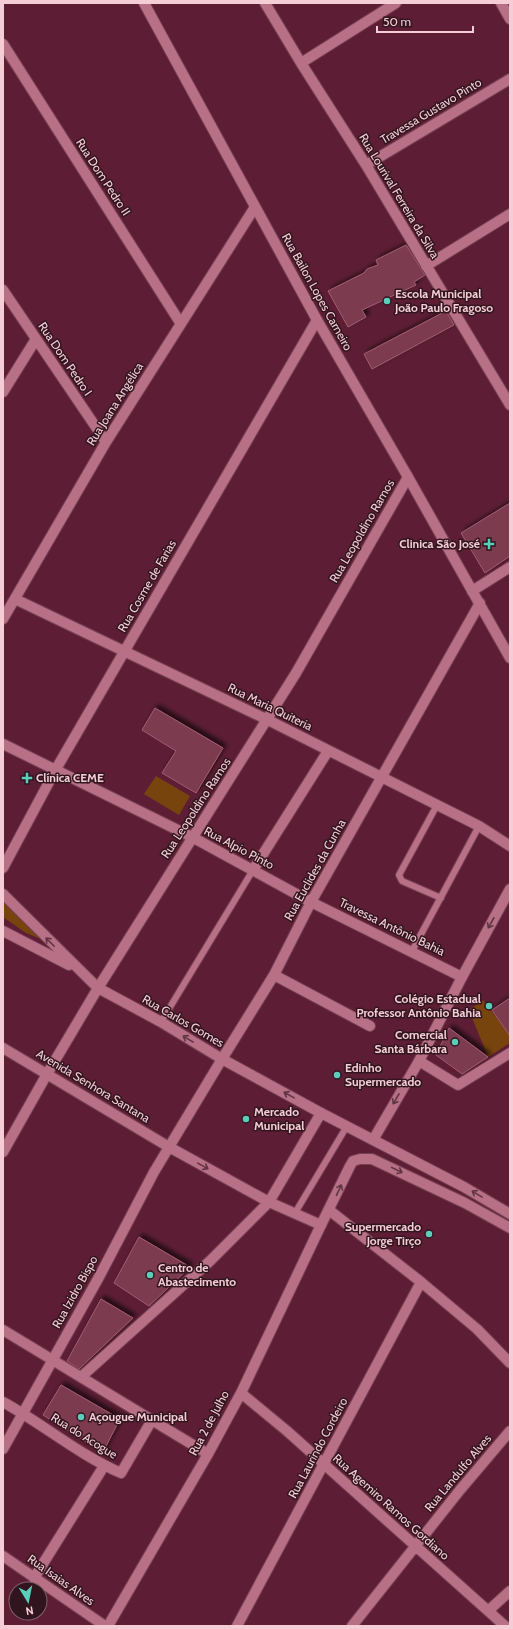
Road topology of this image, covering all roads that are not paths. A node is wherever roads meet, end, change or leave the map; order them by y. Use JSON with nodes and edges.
{"nodes":[{"id":1,"x":265,"y":3,"type":"edge"},
{"id":2,"x":396,"y":3,"type":"edge"},
{"id":3,"x":501,"y":3,"type":"edge"},
{"id":4,"x":147,"y":4,"type":"edge"},
{"id":5,"x":510,"y":19,"type":"edge"},
{"id":6,"x":3,"y":44,"type":"edge"},
{"id":7,"x":301,"y":63,"type":"junction"},
{"id":8,"x":510,"y":78,"type":"edge"},
{"id":9,"x":366,"y":165,"type":"junction"},
{"id":10,"x":255,"y":207,"type":"junction"},
{"id":11,"x":510,"y":214,"type":"edge"},
{"id":12,"x":426,"y":266,"type":"junction"},
{"id":13,"x":3,"y":290,"type":"edge"},
{"id":14,"x":317,"y":320,"type":"junction"},
{"id":15,"x":181,"y":324,"type":"junction"},
{"id":16,"x":36,"y":339,"type":"junction"},
{"id":17,"x":3,"y":392,"type":"edge"},
{"id":18,"x":510,"y":405,"type":"edge"},
{"id":19,"x":106,"y":442,"type":"junction"},
{"id":20,"x":408,"y":477,"type":"junction"},
{"id":21,"x":510,"y":567,"type":"edge"},
{"id":22,"x":472,"y":591,"type":"junction"},
{"id":23,"x":15,"y":599,"type":"junction"},
{"id":24,"x":480,"y":603,"type":"junction"},
{"id":25,"x":3,"y":619,"type":"edge"},
{"id":26,"x":124,"y":650,"type":"junction"},
{"id":27,"x":510,"y":658,"type":"edge"},
{"id":28,"x":268,"y":720,"type":"junction"},
{"id":29,"x":3,"y":744,"type":"edge"},
{"id":30,"x":328,"y":751,"type":"junction"},
{"id":31,"x":56,"y":769,"type":"junction"},
{"id":32,"x":382,"y":778,"type":"junction"},
{"id":33,"x":437,"y":805,"type":"junction"},
{"id":34,"x":479,"y":826,"type":"junction"},
{"id":35,"x":192,"y":837,"type":"junction"},
{"id":36,"x":510,"y":846,"type":"edge"},
{"id":37,"x":3,"y":868,"type":"edge"},
{"id":38,"x":252,"y":870,"type":"junction"},
{"id":39,"x":510,"y":889,"type":"edge"},
{"id":40,"x":3,"y":894,"type":"edge"},
{"id":41,"x":441,"y":898,"type":"junction"},
{"id":42,"x":311,"y":902,"type":"junction"},
{"id":43,"x":3,"y":931,"type":"edge"},
{"id":44,"x":412,"y":951,"type":"junction"},
{"id":45,"x":78,"y":970,"type":"junction"},
{"id":46,"x":274,"y":975,"type":"junction"},
{"id":47,"x":462,"y":976,"type":"junction"},
{"id":48,"x":98,"y":988,"type":"junction"},
{"id":49,"x":161,"y":1022,"type":"junction"},
{"id":50,"x":370,"y":1026,"type":"dead end"},
{"id":51,"x":3,"y":1048,"type":"edge"},
{"id":52,"x":510,"y":1053,"type":"edge"},
{"id":53,"x":222,"y":1059,"type":"junction"},
{"id":54,"x":418,"y":1061,"type":"junction"},
{"id":55,"x":47,"y":1074,"type":"junction"},
{"id":56,"x":321,"y":1113,"type":"junction"},
{"id":57,"x":347,"y":1126,"type":"junction"},
{"id":58,"x":7,"y":1136,"type":"edge"},
{"id":59,"x":373,"y":1140,"type":"junction"},
{"id":60,"x":169,"y":1147,"type":"junction"},
{"id":61,"x":3,"y":1152,"type":"edge"},
{"id":62,"x":268,"y":1202,"type":"junction"},
{"id":63,"x":329,"y":1210,"type":"junction"},
{"id":64,"x":295,"y":1213,"type":"junction"},
{"id":65,"x":510,"y":1214,"type":"edge"},
{"id":66,"x":321,"y":1225,"type":"junction"},
{"id":67,"x":510,"y":1228,"type":"edge"},
{"id":68,"x":421,"y":1282,"type":"junction"},
{"id":69,"x":3,"y":1330,"type":"edge"},
{"id":70,"x":52,"y":1360,"type":"junction"},
{"id":71,"x":510,"y":1363,"type":"edge"},
{"id":72,"x":81,"y":1377,"type":"junction"},
{"id":73,"x":241,"y":1393,"type":"junction"},
{"id":74,"x":3,"y":1402,"type":"edge"},
{"id":75,"x":23,"y":1413,"type":"junction"},
{"id":76,"x":152,"y":1420,"type":"junction"},
{"id":77,"x":510,"y":1431,"type":"edge"},
{"id":78,"x":3,"y":1449,"type":"edge"},
{"id":79,"x":208,"y":1454,"type":"junction"},
{"id":80,"x":324,"y":1465,"type":"junction"},
{"id":81,"x":104,"y":1466,"type":"junction"},
{"id":82,"x":415,"y":1546,"type":"junction"},
{"id":83,"x":3,"y":1556,"type":"edge"},
{"id":84,"x":34,"y":1578,"type":"junction"},
{"id":85,"x":510,"y":1591,"type":"edge"},
{"id":86,"x":488,"y":1611,"type":"junction"},
{"id":87,"x":106,"y":1626,"type":"edge"},
{"id":88,"x":237,"y":1626,"type":"edge"},
{"id":89,"x":352,"y":1626,"type":"edge"},
{"id":90,"x":505,"y":1626,"type":"edge"}],
"edges":[{"from":1,"to":7,"type":"street","name":"Rua Lourival Ferreira da Silva"},
{"from":2,"to":7,"type":"street"},
{"from":3,"to":5,"type":"street"},
{"from":4,"to":10,"type":"street","name":"Rua Bailon Lopes Carneiro"},
{"from":6,"to":15,"type":"street","name":"Rua Dom Pedro II"},
{"from":7,"to":9,"type":"street","name":"Rua Lourival Ferreira da Silva"},
{"from":8,"to":9,"type":"street","name":"Travessa Gustavo Pinto"},
{"from":9,"to":12,"type":"street","name":"Rua Lourival Ferreira da Silva"},
{"from":10,"to":14,"type":"street","name":"Rua Bailon Lopes Carneiro"},
{"from":10,"to":15,"type":"street","name":"Rua Joana Angélica"},
{"from":11,"to":12,"type":"street"},
{"from":12,"to":18,"type":"street","name":"Rua Lourival Ferreira da Silva"},
{"from":13,"to":16,"type":"street","name":"Rua Dom Pedro I"},
{"from":14,"to":20,"type":"street","name":"Rua Bailon Lopes Carneiro"},
{"from":14,"to":26,"type":"street","name":"Rua Cosme de Farias"},
{"from":15,"to":19,"type":"street","name":"Rua Joana Angélica"},
{"from":16,"to":17,"type":"street"},
{"from":16,"to":19,"type":"street","name":"Rua Dom Pedro I"},
{"from":19,"to":23,"type":"street","name":"Rua Joana Angélica"},
{"from":20,"to":22,"type":"street","name":"Rua Bailon Lopes Carneiro"},
{"from":20,"to":28,"type":"street","name":"Rua Leopoldino Ramos"},
{"from":21,"to":22,"type":"street"},
{"from":22,"to":24,"type":"street","name":"Rua Bailon Lopes Carneiro"},
{"from":23,"to":25,"type":"street","name":"Rua Joana Angélica"},
{"from":23,"to":26,"type":"street","name":"Rua Maria Quiteria"},
{"from":24,"to":27,"type":"street","name":"Rua Bailon Lopes Carneiro"},
{"from":24,"to":32,"type":"street","name":"Rua Euclides da Cunha"},
{"from":26,"to":28,"type":"street","name":"Rua Maria Quiteria"},
{"from":26,"to":31,"type":"street","name":"Rua Cosme de Farias"},
{"from":28,"to":30,"type":"street","name":"Rua Maria Quiteria"},
{"from":28,"to":35,"type":"street","name":"Rua Leopoldino Ramos"},
{"from":29,"to":31,"type":"street","name":"Rua Alpio Pinto"},
{"from":30,"to":32,"type":"street","name":"Rua Maria Quiteria"},
{"from":30,"to":38,"type":"street"},
{"from":31,"to":35,"type":"street","name":"Rua Alpio Pinto"},
{"from":31,"to":37,"type":"street","name":"Rua Cosme de Farias"},
{"from":32,"to":33,"type":"street","name":"Rua Maria Quiteria"},
{"from":32,"to":42,"type":"street","name":"Rua Euclides da Cunha"},
{"from":33,"to":34,"type":"street","name":"Rua Maria Quiteria"},
{"from":33,"to":41,"type":"lane"},
{"from":34,"to":36,"type":"street","name":"Rua Maria Quiteria"},
{"from":34,"to":41,"type":"lane"},
{"from":35,"to":38,"type":"street","name":"Rua Alpio Pinto"},
{"from":35,"to":48,"type":"street","name":"Rua Leopoldino Ramos"},
{"from":38,"to":42,"type":"street","name":"Rua Alpio Pinto"},
{"from":38,"to":49,"type":"lane"},
{"from":39,"to":47,"type":"street","one_way":true},
{"from":45,"to":40,"type":"street","name":"Rua Carlos Gomes","one_way":true},
{"from":41,"to":44,"type":"lane"},
{"from":42,"to":44,"type":"street","name":"Travessa Antônio Bahia"},
{"from":42,"to":46,"type":"street","name":"Rua Euclides da Cunha"},
{"from":43,"to":45,"type":"street"},
{"from":44,"to":47,"type":"street","name":"Travessa Antônio Bahia"},
{"from":45,"to":48,"type":"street","name":"Rua Carlos Gomes"},
{"from":46,"to":50,"type":"street"},
{"from":46,"to":53,"type":"street","name":"Rua Euclides da Cunha"},
{"from":47,"to":54,"type":"street"},
{"from":48,"to":49,"type":"street","name":"Rua Carlos Gomes"},
{"from":48,"to":55,"type":"street","name":"Rua Leopoldino Ramos"},
{"from":53,"to":49,"type":"street","name":"Rua Carlos Gomes","one_way":true},
{"from":51,"to":55,"type":"street","name":"Avenida Senhora Santana"},
{"from":52,"to":54,"type":"street"},
{"from":56,"to":53,"type":"street","name":"Rua Carlos Gomes","one_way":true},
{"from":53,"to":60,"type":"street","name":"Rua Euclides da Cunha"},
{"from":54,"to":59,"type":"street","one_way":true},
{"from":55,"to":58,"type":"street","name":"Rua Leopoldino Ramos"},
{"from":55,"to":60,"type":"street","name":"Avenida Senhora Santana"},
{"from":56,"to":57,"type":"street","name":"Rua Carlos Gomes"},
{"from":56,"to":62,"type":"street"},
{"from":57,"to":59,"type":"street","name":"Rua Carlos Gomes"},
{"from":57,"to":64,"type":"lane"},
{"from":58,"to":61,"type":"street","name":"Rua Leopoldino Ramos"},
{"from":65,"to":59,"type":"street","name":"Rua Carlos Gomes","one_way":true},
{"from":60,"to":62,"type":"street","name":"Avenida Senhora Santana","one_way":true},
{"from":60,"to":70,"type":"street","name":"Rua Izidro Bispo"},
{"from":62,"to":64,"type":"street","name":"Avenida Senhora Santana"},
{"from":62,"to":72,"type":"street"},
{"from":63,"to":66,"type":"street","name":"Rua 2 de Julho"},
{"from":63,"to":67,"type":"street","name":"Rua 2 de Julho","one_way":true},
{"from":63,"to":68,"type":"street"},
{"from":64,"to":66,"type":"street","name":"Avenida Senhora Santana"},
{"from":66,"to":73,"type":"street","name":"Rua 2 de Julho"},
{"from":68,"to":71,"type":"street"},
{"from":68,"to":80,"type":"street","name":"Rua Laurindo Cordeiro"},
{"from":69,"to":70,"type":"street"},
{"from":70,"to":72,"type":"street"},
{"from":70,"to":75,"type":"street","name":"Rua Izidro Bispo"},
{"from":72,"to":76,"type":"street"},
{"from":73,"to":79,"type":"street","name":"Rua 2 de Julho"},
{"from":73,"to":80,"type":"street","name":"Rua Agemiro Ramos Gordiano"},
{"from":74,"to":75,"type":"street","name":"Rua do Acogue"},
{"from":75,"to":78,"type":"street","name":"Rua Izidro Bispo"},
{"from":75,"to":81,"type":"street","name":"Rua do Acogue"},
{"from":76,"to":79,"type":"street"},
{"from":76,"to":81,"type":"street","name":"Rua do Acogue"},
{"from":77,"to":82,"type":"street","name":"Rua Landulfo Alves"},
{"from":79,"to":87,"type":"street","name":"Rua 2 de Julho"},
{"from":80,"to":82,"type":"street","name":"Rua Agemiro Ramos Gordiano"},
{"from":80,"to":88,"type":"street","name":"Rua Laurindo Cordeiro"},
{"from":81,"to":84,"type":"street"},
{"from":82,"to":86,"type":"street","name":"Rua Agemiro Ramos Gordiano"},
{"from":82,"to":89,"type":"street","name":"Rua Landulfo Alves"},
{"from":83,"to":84,"type":"street","name":"Rua Isaias Alves"},
{"from":84,"to":87,"type":"street","name":"Rua Isaias Alves"},
{"from":85,"to":86,"type":"street"},
{"from":86,"to":90,"type":"street","name":"Rua Agemiro Ramos Gordiano"}]}
